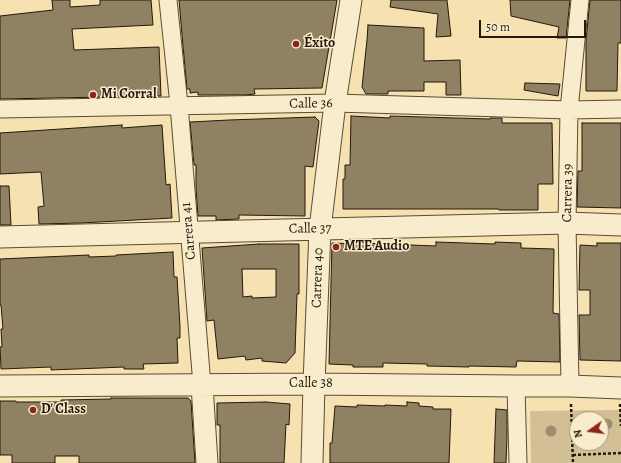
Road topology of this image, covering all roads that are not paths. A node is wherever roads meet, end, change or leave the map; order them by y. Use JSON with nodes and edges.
{"nodes":[{"id":1,"x":168,"y":0,"type":"edge"},
{"id":2,"x":351,"y":0,"type":"edge"},
{"id":3,"x":580,"y":0,"type":"edge"},
{"id":4,"x":335,"y":103,"type":"junction"},
{"id":5,"x":179,"y":105,"type":"junction"},
{"id":6,"x":0,"y":109,"type":"edge"},
{"id":7,"x":569,"y":110,"type":"junction"},
{"id":8,"x":621,"y":110,"type":"edge"},
{"id":9,"x":567,"y":223,"type":"junction"},
{"id":10,"x":621,"y":225,"type":"edge"},
{"id":11,"x":320,"y":229,"type":"junction"},
{"id":12,"x":189,"y":232,"type":"junction"},
{"id":13,"x":0,"y":237,"type":"edge"},
{"id":14,"x":314,"y":384,"type":"junction"},
{"id":15,"x":202,"y":385,"type":"junction"},
{"id":16,"x":0,"y":386,"type":"edge"},
{"id":17,"x":516,"y":386,"type":"junction"},
{"id":18,"x":570,"y":386,"type":"junction"},
{"id":19,"x":621,"y":388,"type":"edge"},
{"id":20,"x":207,"y":463,"type":"edge"},
{"id":21,"x":312,"y":463,"type":"edge"},
{"id":22,"x":518,"y":463,"type":"edge"}],
"edges":[{"from":1,"to":5,"type":"street","name":"Carrera 41"},
{"from":2,"to":4,"type":"street","name":"Carrera 40"},
{"from":3,"to":7,"type":"street","name":"Carrera 39"},
{"from":4,"to":5,"type":"street","name":"Calle 36"},
{"from":4,"to":7,"type":"street","name":"Calle 36"},
{"from":4,"to":11,"type":"street","name":"Carrera 40"},
{"from":5,"to":6,"type":"street","name":"Calle 36"},
{"from":5,"to":12,"type":"street","name":"Carrera 41"},
{"from":7,"to":8,"type":"street","name":"Calle 36"},
{"from":7,"to":9,"type":"street","name":"Carrera 39"},
{"from":9,"to":10,"type":"street","name":"Calle 37"},
{"from":9,"to":11,"type":"street","name":"Calle 37"},
{"from":9,"to":18,"type":"street","name":"Carrera 39"},
{"from":11,"to":12,"type":"street","name":"Calle 37"},
{"from":11,"to":14,"type":"street","name":"Carrera 40"},
{"from":12,"to":13,"type":"street","name":"Calle 37"},
{"from":12,"to":15,"type":"street","name":"Carrera 41"},
{"from":14,"to":15,"type":"street","name":"Calle 38"},
{"from":14,"to":17,"type":"street","name":"Calle 38"},
{"from":14,"to":21,"type":"street","name":"Carrera 40"},
{"from":15,"to":16,"type":"street","name":"Calle 38"},
{"from":15,"to":20,"type":"street","name":"Carrera 41"},
{"from":17,"to":18,"type":"street","name":"Calle 38"},
{"from":17,"to":22,"type":"street"},
{"from":18,"to":19,"type":"street","name":"Calle 38"}]}
